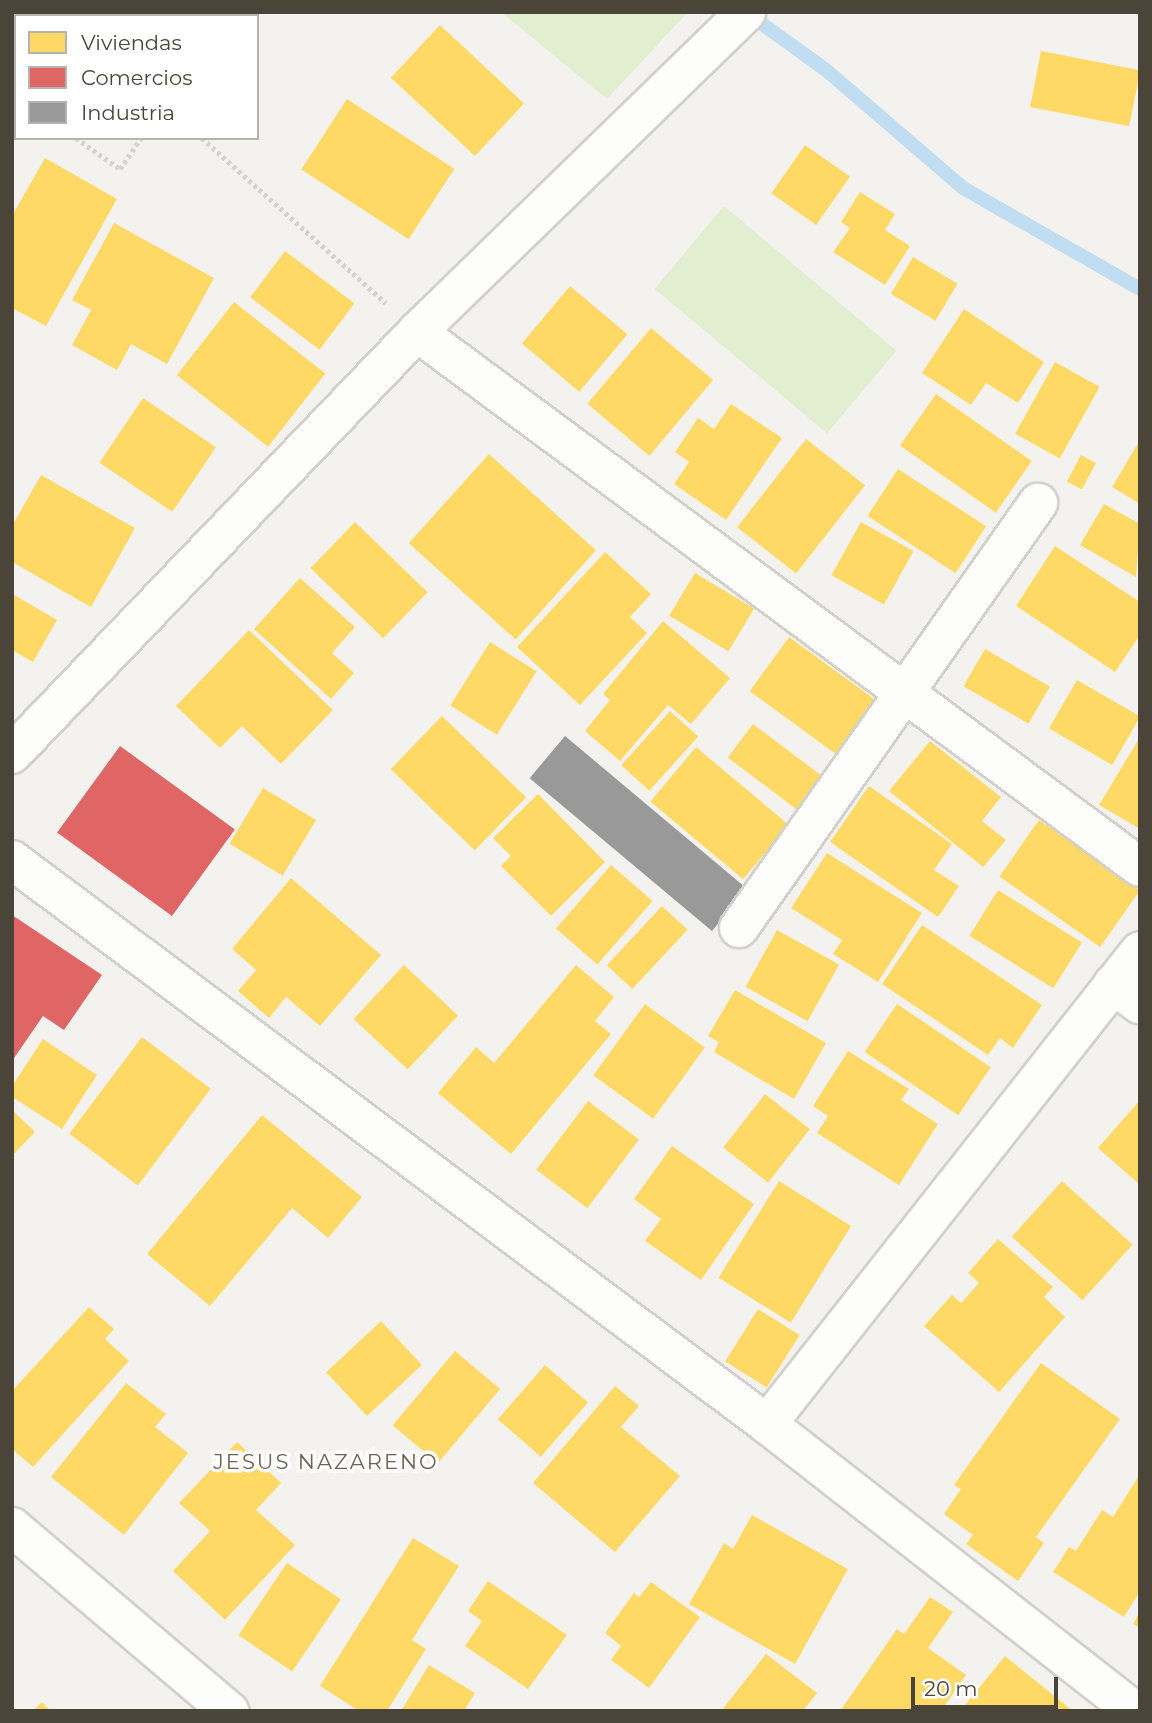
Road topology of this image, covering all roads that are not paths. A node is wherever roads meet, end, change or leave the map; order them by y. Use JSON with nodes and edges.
{"nodes":[{"id":1,"x":746,"y":12,"type":"edge"},
{"id":2,"x":417,"y":332,"type":"junction"},
{"id":3,"x":1038,"y":503,"type":"dead end"},
{"id":4,"x":903,"y":690,"type":"junction"},
{"id":5,"x":12,"y":754,"type":"edge"},
{"id":6,"x":12,"y":860,"type":"edge"},
{"id":7,"x":1140,"y":867,"type":"edge"},
{"id":8,"x":738,"y":928,"type":"dead end"},
{"id":9,"x":1140,"y":951,"type":"edge"},
{"id":10,"x":1127,"y":994,"type":"edge"},
{"id":11,"x":767,"y":1424,"type":"junction"},
{"id":12,"x":12,"y":1527,"type":"edge"},
{"id":13,"x":229,"y":1711,"type":"edge"},
{"id":14,"x":1134,"y":1711,"type":"edge"}],
"edges":[{"from":1,"to":2,"type":"street"},
{"from":2,"to":4,"type":"street"},
{"from":2,"to":5,"type":"street"},
{"from":3,"to":4,"type":"street"},
{"from":4,"to":7,"type":"street"},
{"from":4,"to":8,"type":"street"},
{"from":6,"to":11,"type":"street"},
{"from":9,"to":10,"type":"street"},
{"from":10,"to":11,"type":"street"},
{"from":11,"to":14,"type":"street"},
{"from":12,"to":13,"type":"street"}]}
